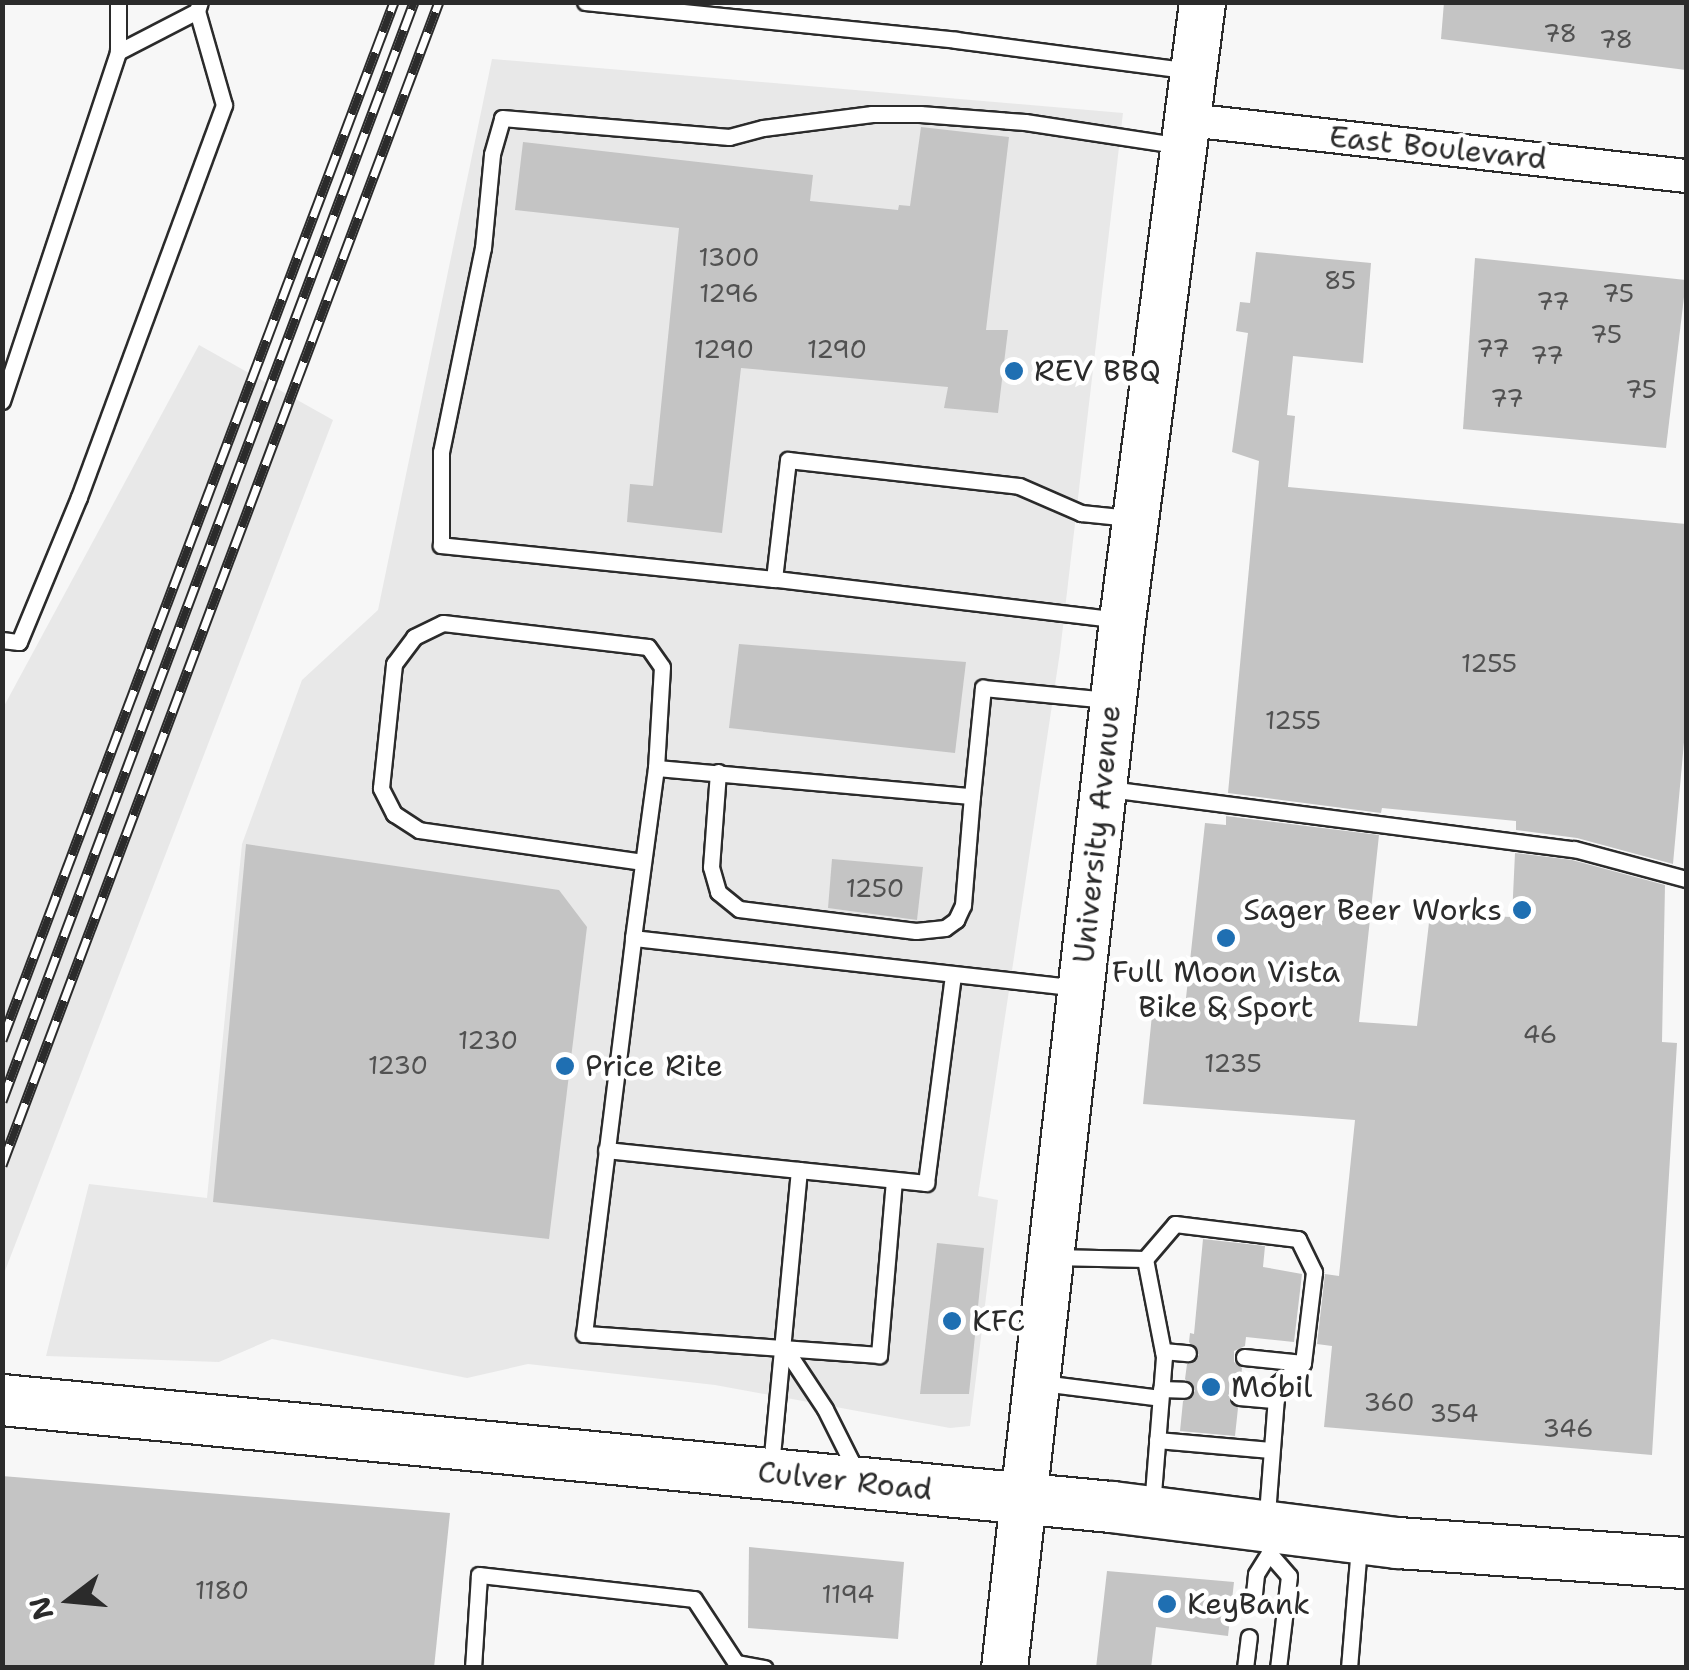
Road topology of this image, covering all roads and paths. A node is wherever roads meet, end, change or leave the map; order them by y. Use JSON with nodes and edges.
{"nodes":[{"id":1,"x":118,"y":2,"type":"edge"},
{"id":2,"x":585,"y":2,"type":"edge"},
{"id":3,"x":1202,"y":2,"type":"edge"},
{"id":4,"x":199,"y":7,"type":"edge"},
{"id":5,"x":118,"y":52,"type":"junction"},
{"id":6,"x":1194,"y":72,"type":"junction"},
{"id":7,"x":1187,"y":133,"type":"junction"},
{"id":8,"x":1686,"y":176,"type":"edge"},
{"id":9,"x":2,"y":347,"type":"edge"},
{"id":10,"x":20,"y":349,"type":"junction"},
{"id":11,"x":2,"y":400,"type":"edge"},
{"id":12,"x":1134,"y":518,"type":"junction"},
{"id":13,"x":774,"y":578,"type":"junction"},
{"id":14,"x":1122,"y":620,"type":"junction"},
{"id":15,"x":2,"y":640,"type":"edge"},
{"id":16,"x":1112,"y":700,"type":"junction"},
{"id":17,"x":656,"y":768,"type":"junction"},
{"id":18,"x":718,"y":772,"type":"junction"},
{"id":19,"x":1102,"y":788,"type":"junction"},
{"id":20,"x":972,"y":796,"type":"junction"},
{"id":21,"x":644,"y":862,"type":"junction"},
{"id":22,"x":1686,"y":880,"type":"edge"},
{"id":23,"x":634,"y":938,"type":"junction"},
{"id":24,"x":953,"y":975,"type":"junction"},
{"id":25,"x":1080,"y":988,"type":"junction"},
{"id":26,"x":606,"y":1150,"type":"junction"},
{"id":27,"x":799,"y":1170,"type":"junction"},
{"id":28,"x":894,"y":1180,"type":"junction"},
{"id":29,"x":1048,"y":1257,"type":"junction"},
{"id":30,"x":1145,"y":1258,"type":"junction"},
{"id":31,"x":784,"y":1347,"type":"junction"},
{"id":32,"x":1163,"y":1351,"type":"junction"},
{"id":33,"x":1188,"y":1353,"type":"dead end"},
{"id":34,"x":1244,"y":1357,"type":"dead end"},
{"id":35,"x":1303,"y":1362,"type":"junction"},
{"id":36,"x":1034,"y":1382,"type":"junction"},
{"id":37,"x":1184,"y":1390,"type":"dead end"},
{"id":38,"x":1161,"y":1394,"type":"junction"},
{"id":39,"x":1239,"y":1397,"type":"dead end"},
{"id":40,"x":2,"y":1400,"type":"edge"},
{"id":41,"x":1276,"y":1400,"type":"junction"},
{"id":42,"x":1157,"y":1440,"type":"junction"},
{"id":43,"x":1271,"y":1450,"type":"junction"},
{"id":44,"x":770,"y":1473,"type":"junction"},
{"id":45,"x":862,"y":1482,"type":"junction"},
{"id":46,"x":1020,"y":1498,"type":"junction"},
{"id":47,"x":1152,"y":1512,"type":"junction"},
{"id":48,"x":1359,"y":1538,"type":"junction"},
{"id":49,"x":1268,"y":1540,"type":"junction"},
{"id":50,"x":1686,"y":1563,"type":"edge"},
{"id":51,"x":1253,"y":1603,"type":"dead end"},
{"id":52,"x":1248,"y":1637,"type":"dead end"},
{"id":53,"x":736,"y":1665,"type":"edge"},
{"id":54,"x":473,"y":1668,"type":"edge"},
{"id":55,"x":766,"y":1668,"type":"edge"},
{"id":56,"x":1004,"y":1668,"type":"edge"},
{"id":57,"x":1244,"y":1668,"type":"edge"},
{"id":58,"x":1278,"y":1668,"type":"edge"},
{"id":59,"x":1349,"y":1668,"type":"edge"}],
"edges":[{"from":1,"to":5,"type":"lane"},
{"from":2,"to":6,"type":"lane"},
{"from":3,"to":6,"type":"main road","name":"University Avenue"},
{"from":4,"to":5,"type":"lane"},
{"from":4,"to":15,"type":"lane"},
{"from":5,"to":10,"type":"lane"},
{"from":6,"to":7,"type":"main road","name":"University Avenue"},
{"from":7,"to":8,"type":"street","name":"East Boulevard"},
{"from":7,"to":12,"type":"main road","name":"University Avenue"},
{"from":7,"to":13,"type":"lane"},
{"from":9,"to":10,"type":"lane"},
{"from":10,"to":11,"type":"lane"},
{"from":12,"to":13,"type":"lane"},
{"from":12,"to":14,"type":"main road","name":"University Avenue"},
{"from":13,"to":14,"type":"lane"},
{"from":14,"to":16,"type":"main road","name":"University Avenue"},
{"from":16,"to":19,"type":"main road","name":"University Avenue"},
{"from":16,"to":20,"type":"lane"},
{"from":17,"to":18,"type":"lane"},
{"from":17,"to":21,"type":"lane"},
{"from":17,"to":21,"type":"lane"},
{"from":18,"to":20,"type":"lane"},
{"from":18,"to":20,"type":"lane"},
{"from":19,"to":22,"type":"lane"},
{"from":19,"to":25,"type":"main road","name":"University Avenue"},
{"from":21,"to":23,"type":"lane"},
{"from":23,"to":24,"type":"lane"},
{"from":23,"to":26,"type":"lane"},
{"from":24,"to":25,"type":"lane"},
{"from":24,"to":28,"type":"lane"},
{"from":25,"to":29,"type":"main road","name":"University Avenue"},
{"from":26,"to":27,"type":"lane"},
{"from":26,"to":31,"type":"lane"},
{"from":27,"to":28,"type":"lane"},
{"from":27,"to":31,"type":"lane"},
{"from":28,"to":31,"type":"lane"},
{"from":29,"to":30,"type":"lane"},
{"from":29,"to":36,"type":"main road","name":"University Avenue"},
{"from":30,"to":32,"type":"lane"},
{"from":30,"to":35,"type":"lane"},
{"from":31,"to":44,"type":"lane"},
{"from":31,"to":45,"type":"lane"},
{"from":32,"to":33,"type":"lane"},
{"from":32,"to":38,"type":"lane"},
{"from":34,"to":35,"type":"lane"},
{"from":35,"to":41,"type":"lane"},
{"from":36,"to":38,"type":"lane"},
{"from":36,"to":46,"type":"main road","name":"University Avenue"},
{"from":37,"to":38,"type":"lane"},
{"from":38,"to":42,"type":"lane"},
{"from":39,"to":41,"type":"lane"},
{"from":40,"to":44,"type":"main road","name":"Culver Road"},
{"from":41,"to":43,"type":"lane"},
{"from":42,"to":43,"type":"lane"},
{"from":42,"to":47,"type":"lane"},
{"from":43,"to":49,"type":"lane"},
{"from":44,"to":45,"type":"main road","name":"Culver Road"},
{"from":45,"to":46,"type":"main road","name":"Culver Road"},
{"from":46,"to":47,"type":"main road","name":"Culver Road"},
{"from":46,"to":56,"type":"main road","name":"University Avenue"},
{"from":47,"to":49,"type":"main road","name":"Culver Road"},
{"from":48,"to":49,"type":"main road","name":"Culver Road"},
{"from":48,"to":50,"type":"main road","name":"Culver Road"},
{"from":48,"to":59,"type":"lane"},
{"from":49,"to":51,"type":"lane"},
{"from":49,"to":58,"type":"lane"},
{"from":52,"to":57,"type":"lane"},
{"from":53,"to":54,"type":"lane"},
{"from":53,"to":55,"type":"lane"}]}
